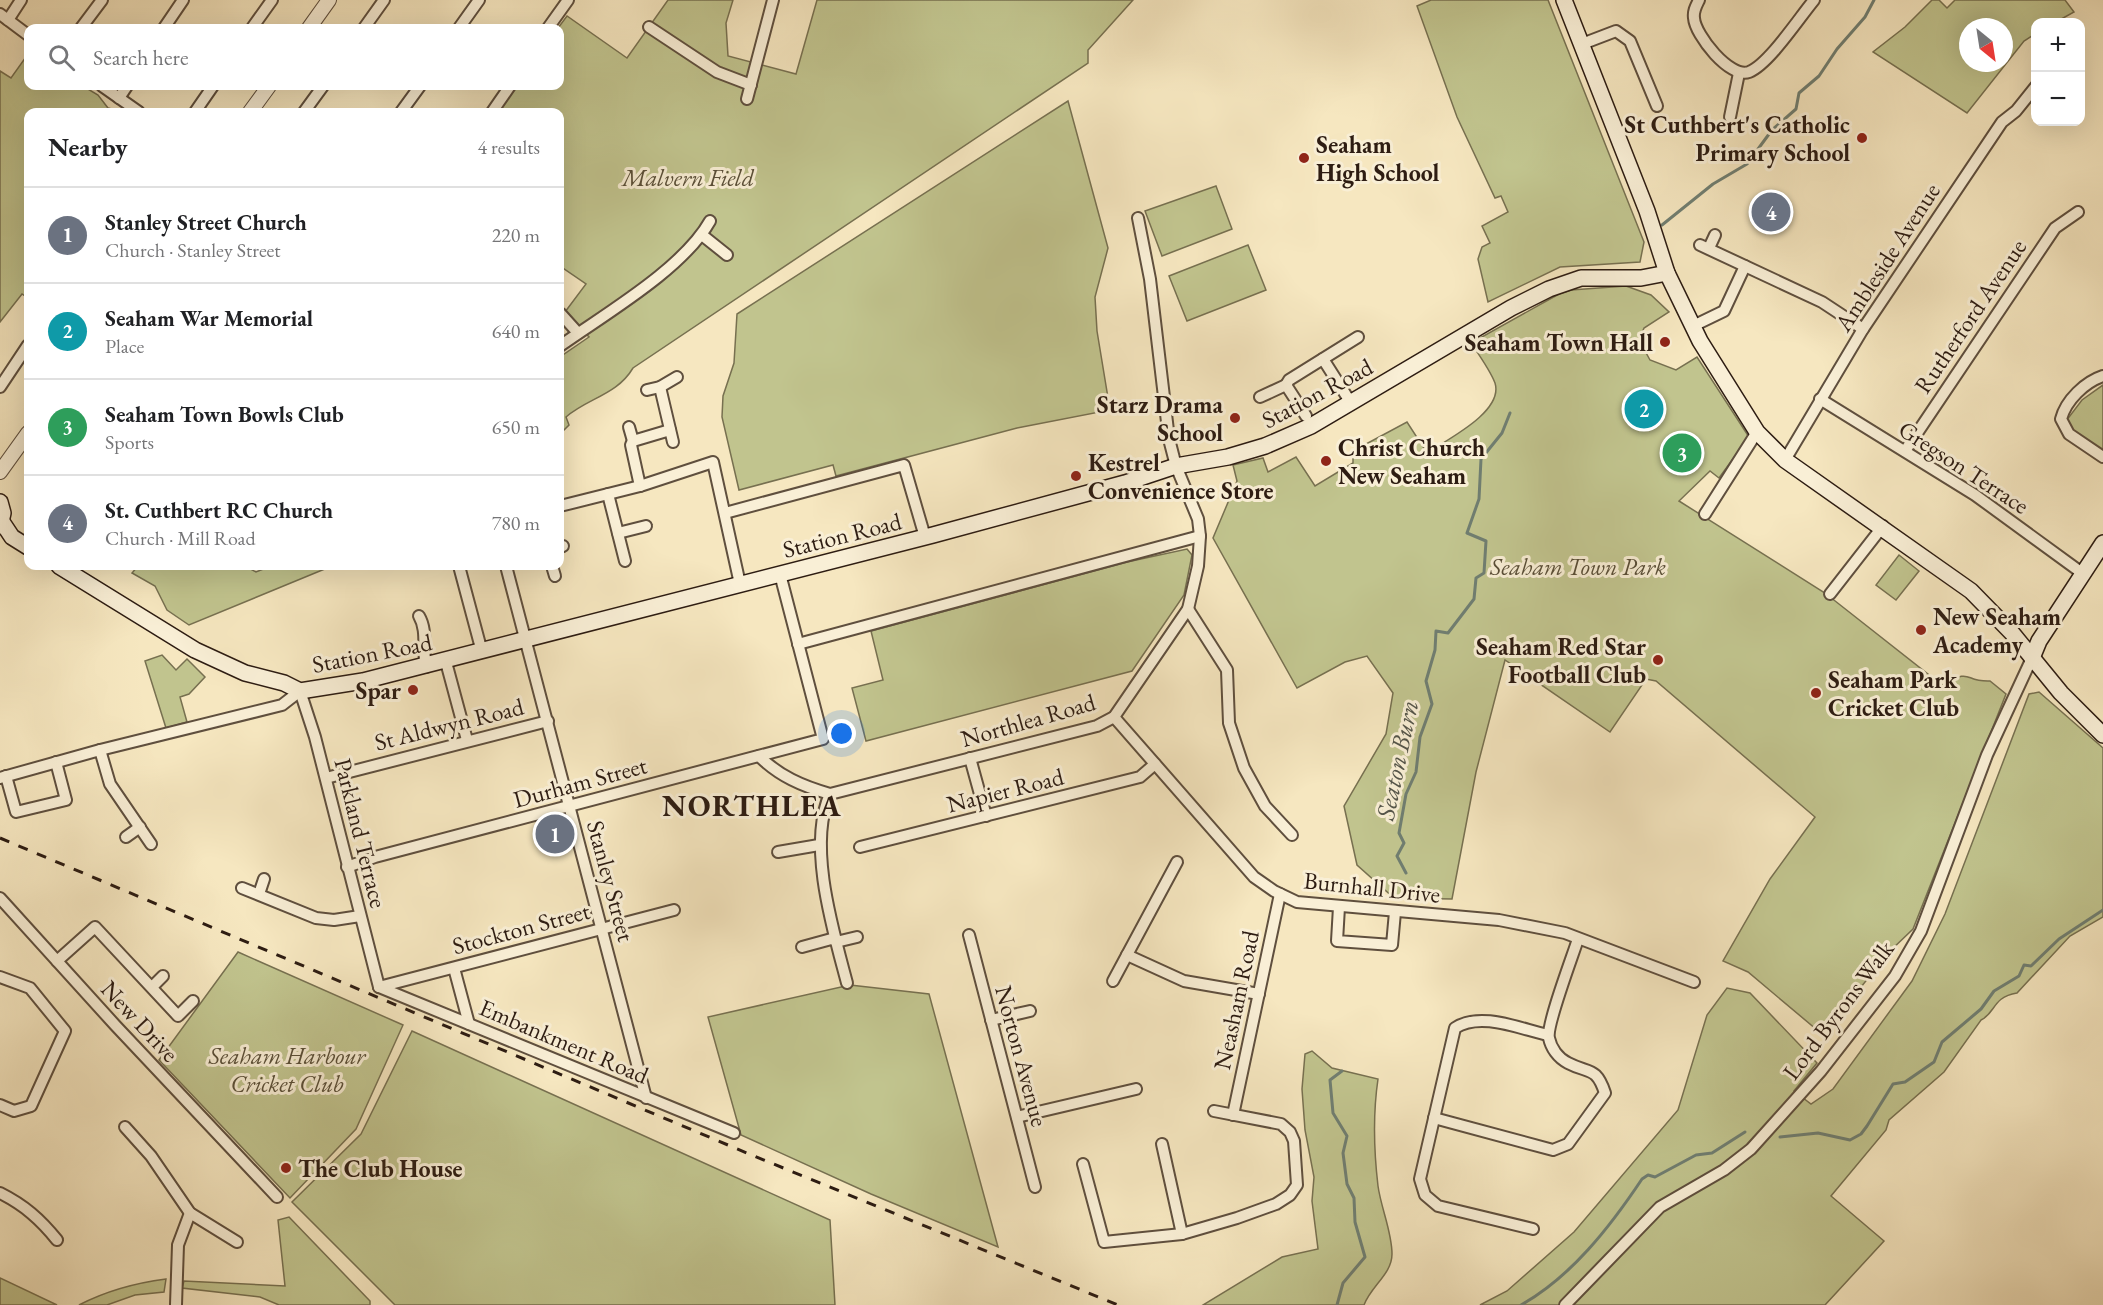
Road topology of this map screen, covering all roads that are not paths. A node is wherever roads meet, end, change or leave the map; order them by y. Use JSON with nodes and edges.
{"nodes":[{"id":1,"x":21,"y":0,"type":"edge"},
{"id":2,"x":102,"y":0,"type":"edge"},
{"id":3,"x":183,"y":0,"type":"edge"},
{"id":4,"x":273,"y":0,"type":"edge"},
{"id":5,"x":329,"y":0,"type":"edge"},
{"id":6,"x":384,"y":0,"type":"edge"},
{"id":7,"x":479,"y":0,"type":"edge"},
{"id":8,"x":773,"y":0,"type":"edge"},
{"id":9,"x":1564,"y":0,"type":"edge"},
{"id":10,"x":1699,"y":0,"type":"edge"},
{"id":11,"x":1814,"y":0,"type":"edge"},
{"id":12,"x":563,"y":2,"type":"edge"},
{"id":13,"x":4,"y":17,"type":"edge"},
{"id":14,"x":84,"y":24,"type":"edge"},
{"id":15,"x":167,"y":24,"type":"edge"},
{"id":16,"x":255,"y":24,"type":"edge"},
{"id":17,"x":312,"y":24,"type":"edge"},
{"id":18,"x":367,"y":24,"type":"edge"},
{"id":19,"x":462,"y":24,"type":"edge"},
{"id":20,"x":550,"y":24,"type":"edge"},
{"id":21,"x":649,"y":27,"type":"dead end"},
{"id":22,"x":24,"y":32,"type":"edge"},
{"id":23,"x":1582,"y":44,"type":"junction"},
{"id":24,"x":1739,"y":73,"type":"junction"},
{"id":25,"x":751,"y":85,"type":"junction"},
{"id":26,"x":108,"y":90,"type":"edge"},
{"id":27,"x":124,"y":90,"type":"edge"},
{"id":28,"x":210,"y":90,"type":"edge"},
{"id":29,"x":266,"y":90,"type":"edge"},
{"id":30,"x":320,"y":90,"type":"edge"},
{"id":31,"x":417,"y":90,"type":"edge"},
{"id":32,"x":507,"y":90,"type":"edge"},
{"id":33,"x":2031,"y":92,"type":"edge"},
{"id":34,"x":119,"y":98,"type":"junction"},
{"id":35,"x":747,"y":99,"type":"dead end"},
{"id":36,"x":1657,"y":106,"type":"dead end"},
{"id":37,"x":133,"y":108,"type":"edge"},
{"id":38,"x":198,"y":108,"type":"edge"},
{"id":39,"x":253,"y":108,"type":"edge"},
{"id":40,"x":307,"y":108,"type":"edge"},
{"id":41,"x":404,"y":108,"type":"edge"},
{"id":42,"x":495,"y":108,"type":"edge"},
{"id":43,"x":1730,"y":117,"type":"dead end"},
{"id":44,"x":2078,"y":212,"type":"dead end"},
{"id":45,"x":1138,"y":218,"type":"dead end"},
{"id":46,"x":710,"y":221,"type":"dead end"},
{"id":47,"x":702,"y":235,"type":"junction"},
{"id":48,"x":1715,"y":235,"type":"dead end"},
{"id":49,"x":727,"y":255,"type":"dead end"},
{"id":50,"x":1663,"y":258,"type":"junction"},
{"id":51,"x":1745,"y":266,"type":"junction"},
{"id":52,"x":1667,"y":273,"type":"junction"},
{"id":53,"x":1630,"y":278,"type":"junction"},
{"id":54,"x":564,"y":317,"type":"edge"},
{"id":55,"x":1694,"y":326,"type":"junction"},
{"id":56,"x":1863,"y":329,"type":"junction"},
{"id":57,"x":578,"y":333,"type":"junction"},
{"id":58,"x":1358,"y":337,"type":"dead end"},
{"id":59,"x":564,"y":343,"type":"edge"},
{"id":60,"x":24,"y":351,"type":"edge"},
{"id":61,"x":1323,"y":359,"type":"junction"},
{"id":62,"x":2103,"y":376,"type":"edge"},
{"id":63,"x":678,"y":377,"type":"dead end"},
{"id":64,"x":1286,"y":385,"type":"junction"},
{"id":65,"x":0,"y":387,"type":"edge"},
{"id":66,"x":660,"y":387,"type":"junction"},
{"id":67,"x":647,"y":390,"type":"dead end"},
{"id":68,"x":1260,"y":397,"type":"dead end"},
{"id":69,"x":1821,"y":399,"type":"junction"},
{"id":70,"x":1351,"y":404,"type":"junction"},
{"id":71,"x":1306,"y":416,"type":"dead end"},
{"id":72,"x":629,"y":427,"type":"dead end"},
{"id":73,"x":670,"y":430,"type":"junction"},
{"id":74,"x":1757,"y":432,"type":"junction"},
{"id":75,"x":24,"y":439,"type":"edge"},
{"id":76,"x":633,"y":441,"type":"junction"},
{"id":77,"x":673,"y":442,"type":"dead end"},
{"id":78,"x":1905,"y":452,"type":"junction"},
{"id":79,"x":2103,"y":457,"type":"edge"},
{"id":80,"x":1785,"y":460,"type":"junction"},
{"id":81,"x":1176,"y":466,"type":"junction"},
{"id":82,"x":4,"y":468,"type":"edge"},
{"id":83,"x":0,"y":483,"type":"edge"},
{"id":84,"x":640,"y":486,"type":"junction"},
{"id":85,"x":608,"y":494,"type":"junction"},
{"id":86,"x":0,"y":502,"type":"edge"},
{"id":87,"x":564,"y":505,"type":"edge"},
{"id":88,"x":725,"y":513,"type":"junction"},
{"id":89,"x":1705,"y":514,"type":"dead end"},
{"id":90,"x":646,"y":526,"type":"dead end"},
{"id":91,"x":1883,"y":526,"type":"junction"},
{"id":92,"x":3,"y":530,"type":"edge"},
{"id":93,"x":618,"y":533,"type":"junction"},
{"id":94,"x":1200,"y":536,"type":"junction"},
{"id":95,"x":925,"y":537,"type":"junction"},
{"id":96,"x":2103,"y":543,"type":"edge"},
{"id":97,"x":24,"y":544,"type":"edge"},
{"id":98,"x":625,"y":561,"type":"dead end"},
{"id":99,"x":65,"y":570,"type":"edge"},
{"id":100,"x":460,"y":570,"type":"edge"},
{"id":101,"x":507,"y":570,"type":"edge"},
{"id":102,"x":2082,"y":573,"type":"junction"},
{"id":103,"x":780,"y":574,"type":"junction"},
{"id":104,"x":740,"y":584,"type":"junction"},
{"id":105,"x":1830,"y":594,"type":"dead end"},
{"id":106,"x":1188,"y":609,"type":"junction"},
{"id":107,"x":419,"y":616,"type":"dead end"},
{"id":108,"x":527,"y":640,"type":"junction"},
{"id":109,"x":798,"y":644,"type":"junction"},
{"id":110,"x":482,"y":652,"type":"junction"},
{"id":111,"x":2032,"y":658,"type":"junction"},
{"id":112,"x":446,"y":662,"type":"junction"},
{"id":113,"x":426,"y":667,"type":"junction"},
{"id":114,"x":300,"y":691,"type":"junction"},
{"id":115,"x":1114,"y":717,"type":"junction"},
{"id":116,"x":548,"y":721,"type":"junction"},
{"id":117,"x":2103,"y":735,"type":"edge"},
{"id":118,"x":467,"y":740,"type":"junction"},
{"id":119,"x":100,"y":750,"type":"junction"},
{"id":120,"x":759,"y":756,"type":"junction"},
{"id":121,"x":970,"y":758,"type":"junction"},
{"id":122,"x":56,"y":762,"type":"junction"},
{"id":123,"x":1155,"y":764,"type":"junction"},
{"id":124,"x":3,"y":777,"type":"edge"},
{"id":125,"x":326,"y":778,"type":"junction"},
{"id":126,"x":830,"y":794,"type":"junction"},
{"id":127,"x":570,"y":807,"type":"junction"},
{"id":128,"x":986,"y":816,"type":"junction"},
{"id":129,"x":140,"y":827,"type":"junction"},
{"id":130,"x":1292,"y":835,"type":"dead end"},
{"id":131,"x":126,"y":837,"type":"dead end"},
{"id":132,"x":151,"y":844,"type":"dead end"},
{"id":133,"x":819,"y":845,"type":"junction"},
{"id":134,"x":860,"y":847,"type":"dead end"},
{"id":135,"x":778,"y":852,"type":"dead end"},
{"id":136,"x":1177,"y":862,"type":"dead end"},
{"id":137,"x":347,"y":867,"type":"junction"},
{"id":138,"x":264,"y":879,"type":"dead end"},
{"id":139,"x":242,"y":888,"type":"dead end"},
{"id":140,"x":259,"y":894,"type":"junction"},
{"id":141,"x":1280,"y":894,"type":"junction"},
{"id":142,"x":0,"y":898,"type":"edge"},
{"id":143,"x":1339,"y":907,"type":"junction"},
{"id":144,"x":674,"y":910,"type":"dead end"},
{"id":145,"x":1395,"y":912,"type":"junction"},
{"id":146,"x":360,"y":916,"type":"junction"},
{"id":147,"x":602,"y":929,"type":"junction"},
{"id":148,"x":969,"y":935,"type":"dead end"},
{"id":149,"x":857,"y":937,"type":"dead end"},
{"id":150,"x":1578,"y":939,"type":"junction"},
{"id":151,"x":836,"y":940,"type":"junction"},
{"id":152,"x":802,"y":947,"type":"dead end"},
{"id":153,"x":1127,"y":955,"type":"junction"},
{"id":154,"x":57,"y":961,"type":"junction"},
{"id":155,"x":454,"y":968,"type":"junction"},
{"id":156,"x":163,"y":976,"type":"dead end"},
{"id":157,"x":0,"y":977,"type":"edge"},
{"id":158,"x":1113,"y":981,"type":"dead end"},
{"id":159,"x":1694,"y":982,"type":"dead end"},
{"id":160,"x":847,"y":983,"type":"dead end"},
{"id":161,"x":152,"y":987,"type":"junction"},
{"id":162,"x":379,"y":987,"type":"junction"},
{"id":163,"x":1259,"y":994,"type":"junction"},
{"id":164,"x":194,"y":1001,"type":"dead end"},
{"id":165,"x":1030,"y":1011,"type":"dead end"},
{"id":166,"x":991,"y":1020,"type":"junction"},
{"id":167,"x":469,"y":1024,"type":"junction"},
{"id":168,"x":1548,"y":1035,"type":"junction"},
{"id":169,"x":1136,"y":1089,"type":"dead end"},
{"id":170,"x":646,"y":1098,"type":"junction"},
{"id":171,"x":0,"y":1105,"type":"edge"},
{"id":172,"x":1214,"y":1111,"type":"dead end"},
{"id":173,"x":1233,"y":1115,"type":"junction"},
{"id":174,"x":1017,"y":1117,"type":"junction"},
{"id":175,"x":1434,"y":1118,"type":"junction"},
{"id":176,"x":125,"y":1127,"type":"dead end"},
{"id":177,"x":734,"y":1133,"type":"dead end"},
{"id":178,"x":1162,"y":1144,"type":"dead end"},
{"id":179,"x":1083,"y":1164,"type":"dead end"},
{"id":180,"x":1035,"y":1187,"type":"dead end"},
{"id":181,"x":0,"y":1193,"type":"edge"},
{"id":182,"x":277,"y":1197,"type":"dead end"},
{"id":183,"x":190,"y":1213,"type":"junction"},
{"id":184,"x":1533,"y":1228,"type":"dead end"},
{"id":185,"x":1182,"y":1234,"type":"junction"},
{"id":186,"x":57,"y":1240,"type":"dead end"},
{"id":187,"x":237,"y":1242,"type":"dead end"},
{"id":188,"x":176,"y":1305,"type":"edge"},
{"id":189,"x":1565,"y":1305,"type":"edge"}],
"edges":[{"from":1,"to":13,"type":"street"},
{"from":2,"to":14,"type":"street"},
{"from":3,"to":15,"type":"street"},
{"from":4,"to":16,"type":"street"},
{"from":5,"to":17,"type":"street"},
{"from":6,"to":18,"type":"street"},
{"from":7,"to":19,"type":"street"},
{"from":8,"to":25,"type":"street"},
{"from":9,"to":23,"type":"main road"},
{"from":10,"to":24,"type":"street"},
{"from":11,"to":24,"type":"street"},
{"from":12,"to":20,"type":"street"},
{"from":13,"to":22,"type":"street"},
{"from":21,"to":25,"type":"street"},
{"from":23,"to":36,"type":"street"},
{"from":23,"to":50,"type":"main road"},
{"from":24,"to":43,"type":"street"},
{"from":25,"to":35,"type":"street"},
{"from":26,"to":34,"type":"street"},
{"from":27,"to":34,"type":"street"},
{"from":28,"to":38,"type":"street"},
{"from":29,"to":39,"type":"street"},
{"from":30,"to":40,"type":"street"},
{"from":31,"to":41,"type":"street"},
{"from":32,"to":42,"type":"street"},
{"from":33,"to":56,"type":"street","name":"Ambleside Avenue"},
{"from":34,"to":37,"type":"street"},
{"from":44,"to":78,"type":"street","name":"Rutherford Avenue"},
{"from":45,"to":81,"type":"street","name":"Northlea Road"},
{"from":46,"to":47,"type":"street"},
{"from":47,"to":49,"type":"street"},
{"from":47,"to":57,"type":"street"},
{"from":48,"to":51,"type":"street"},
{"from":50,"to":52,"type":"main road"},
{"from":50,"to":53,"type":"main road"},
{"from":51,"to":55,"type":"street"},
{"from":51,"to":56,"type":"street"},
{"from":52,"to":53,"type":"main road","name":"Station Road"},
{"from":52,"to":55,"type":"main road"},
{"from":53,"to":70,"type":"main road","name":"Station Road"},
{"from":54,"to":57,"type":"street"},
{"from":55,"to":74,"type":"main road"},
{"from":56,"to":69,"type":"street","name":"Ambleside Avenue"},
{"from":57,"to":59,"type":"street"},
{"from":58,"to":61,"type":"street"},
{"from":60,"to":65,"type":"street"},
{"from":61,"to":64,"type":"street"},
{"from":61,"to":70,"type":"street"},
{"from":62,"to":79,"type":"street"},
{"from":63,"to":66,"type":"street"},
{"from":64,"to":68,"type":"street"},
{"from":64,"to":71,"type":"street"},
{"from":66,"to":67,"type":"street"},
{"from":66,"to":73,"type":"street"},
{"from":69,"to":78,"type":"street","name":"Gregson Terrace"},
{"from":69,"to":80,"type":"street","name":"Ambleside Avenue"},
{"from":70,"to":81,"type":"main road","name":"Station Road"},
{"from":72,"to":76,"type":"street"},
{"from":73,"to":76,"type":"street"},
{"from":73,"to":77,"type":"street"},
{"from":74,"to":80,"type":"main road"},
{"from":74,"to":89,"type":"street"},
{"from":75,"to":82,"type":"street"},
{"from":76,"to":84,"type":"street"},
{"from":78,"to":102,"type":"street","name":"Gregson Terrace"},
{"from":80,"to":91,"type":"main road"},
{"from":81,"to":94,"type":"street","name":"Northlea Road"},
{"from":81,"to":95,"type":"main road","name":"Station Road"},
{"from":82,"to":83,"type":"street"},
{"from":84,"to":85,"type":"street"},
{"from":84,"to":88,"type":"street"},
{"from":85,"to":87,"type":"street"},
{"from":85,"to":93,"type":"street"},
{"from":86,"to":92,"type":"main road"},
{"from":88,"to":95,"type":"street"},
{"from":88,"to":104,"type":"street"},
{"from":90,"to":93,"type":"street"},
{"from":91,"to":105,"type":"street"},
{"from":91,"to":111,"type":"main road"},
{"from":92,"to":97,"type":"main road"},
{"from":93,"to":98,"type":"street"},
{"from":94,"to":106,"type":"street","name":"Northlea Road"},
{"from":94,"to":109,"type":"street"},
{"from":95,"to":103,"type":"main road","name":"Station Road"},
{"from":96,"to":102,"type":"main road"},
{"from":99,"to":114,"type":"main road"},
{"from":100,"to":110,"type":"street"},
{"from":101,"to":108,"type":"street","name":"Stanley Street"},
{"from":102,"to":111,"type":"main road"},
{"from":103,"to":104,"type":"main road","name":"Station Road"},
{"from":103,"to":109,"type":"street"},
{"from":104,"to":108,"type":"main road","name":"Station Road"},
{"from":106,"to":115,"type":"street","name":"Northlea Road"},
{"from":106,"to":130,"type":"street"},
{"from":107,"to":113,"type":"street"},
{"from":108,"to":110,"type":"main road","name":"Station Road"},
{"from":108,"to":116,"type":"street","name":"Stanley Street"},
{"from":109,"to":120,"type":"street","name":"Durham Street"},
{"from":110,"to":112,"type":"main road","name":"Station Road"},
{"from":111,"to":117,"type":"main road"},
{"from":111,"to":189,"type":"street","name":"Lord Byrons Walk"},
{"from":112,"to":113,"type":"main road","name":"Station Road"},
{"from":112,"to":118,"type":"street"},
{"from":113,"to":114,"type":"main road","name":"Station Road"},
{"from":114,"to":119,"type":"street","name":"Station Road"},
{"from":114,"to":125,"type":"street","name":"Parkland Terrace"},
{"from":115,"to":121,"type":"street","name":"Northlea Road"},
{"from":115,"to":123,"type":"street","name":"Burnhall Drive"},
{"from":116,"to":118,"type":"street","name":"St Aldwyn Road"},
{"from":116,"to":127,"type":"street","name":"Stanley Street"},
{"from":118,"to":125,"type":"street","name":"St Aldwyn Road"},
{"from":119,"to":122,"type":"street","name":"Station Road"},
{"from":119,"to":129,"type":"street"},
{"from":120,"to":126,"type":"street"},
{"from":120,"to":127,"type":"street","name":"Durham Street"},
{"from":121,"to":126,"type":"street","name":"Northlea Road"},
{"from":121,"to":128,"type":"street"},
{"from":122,"to":124,"type":"street","name":"Station Road"},
{"from":122,"to":124,"type":"street"},
{"from":123,"to":128,"type":"street","name":"Napier Road"},
{"from":123,"to":141,"type":"street","name":"Burnhall Drive"},
{"from":125,"to":137,"type":"street","name":"Parkland Terrace"},
{"from":126,"to":133,"type":"street"},
{"from":127,"to":137,"type":"street","name":"Durham Street"},
{"from":127,"to":147,"type":"street","name":"Stanley Street"},
{"from":128,"to":134,"type":"street","name":"Napier Road"},
{"from":129,"to":131,"type":"street"},
{"from":129,"to":132,"type":"street"},
{"from":133,"to":135,"type":"street"},
{"from":133,"to":151,"type":"street"},
{"from":136,"to":153,"type":"street"},
{"from":137,"to":146,"type":"street","name":"Parkland Terrace"},
{"from":138,"to":140,"type":"street"},
{"from":139,"to":140,"type":"street"},
{"from":140,"to":146,"type":"street"},
{"from":141,"to":143,"type":"street","name":"Burnhall Drive"},
{"from":141,"to":163,"type":"street","name":"Neasham Road"},
{"from":142,"to":154,"type":"street","name":"New Drive"},
{"from":143,"to":145,"type":"street","name":"Burnhall Drive"},
{"from":143,"to":145,"type":"street"},
{"from":144,"to":147,"type":"street","name":"Stockton Street"},
{"from":145,"to":150,"type":"street","name":"Burnhall Drive"},
{"from":146,"to":162,"type":"street","name":"Parkland Terrace"},
{"from":147,"to":155,"type":"street","name":"Stockton Street"},
{"from":147,"to":170,"type":"street","name":"Stanley Street"},
{"from":148,"to":166,"type":"street","name":"Norton Avenue"},
{"from":149,"to":151,"type":"street"},
{"from":150,"to":159,"type":"street","name":"Burnhall Drive"},
{"from":150,"to":168,"type":"street"},
{"from":151,"to":152,"type":"street"},
{"from":151,"to":160,"type":"street"},
{"from":153,"to":158,"type":"street"},
{"from":153,"to":163,"type":"street"},
{"from":154,"to":161,"type":"street"},
{"from":154,"to":182,"type":"street","name":"New Drive"},
{"from":155,"to":162,"type":"street","name":"Stockton Street"},
{"from":155,"to":167,"type":"street"},
{"from":156,"to":161,"type":"street"},
{"from":157,"to":171,"type":"street"},
{"from":161,"to":164,"type":"street"},
{"from":162,"to":167,"type":"street","name":"Embankment Road"},
{"from":163,"to":173,"type":"street","name":"Neasham Road"},
{"from":165,"to":166,"type":"street"},
{"from":166,"to":174,"type":"street","name":"Norton Avenue"},
{"from":167,"to":170,"type":"street","name":"Embankment Road"},
{"from":168,"to":175,"type":"street"},
{"from":168,"to":175,"type":"street"},
{"from":169,"to":174,"type":"street"},
{"from":170,"to":177,"type":"street","name":"Embankment Road"},
{"from":172,"to":173,"type":"street"},
{"from":173,"to":185,"type":"street"},
{"from":174,"to":180,"type":"street","name":"Norton Avenue"},
{"from":175,"to":184,"type":"street"},
{"from":176,"to":183,"type":"street"},
{"from":178,"to":185,"type":"street"},
{"from":179,"to":185,"type":"street"},
{"from":181,"to":186,"type":"street"},
{"from":183,"to":187,"type":"street"},
{"from":183,"to":188,"type":"street"}]}
